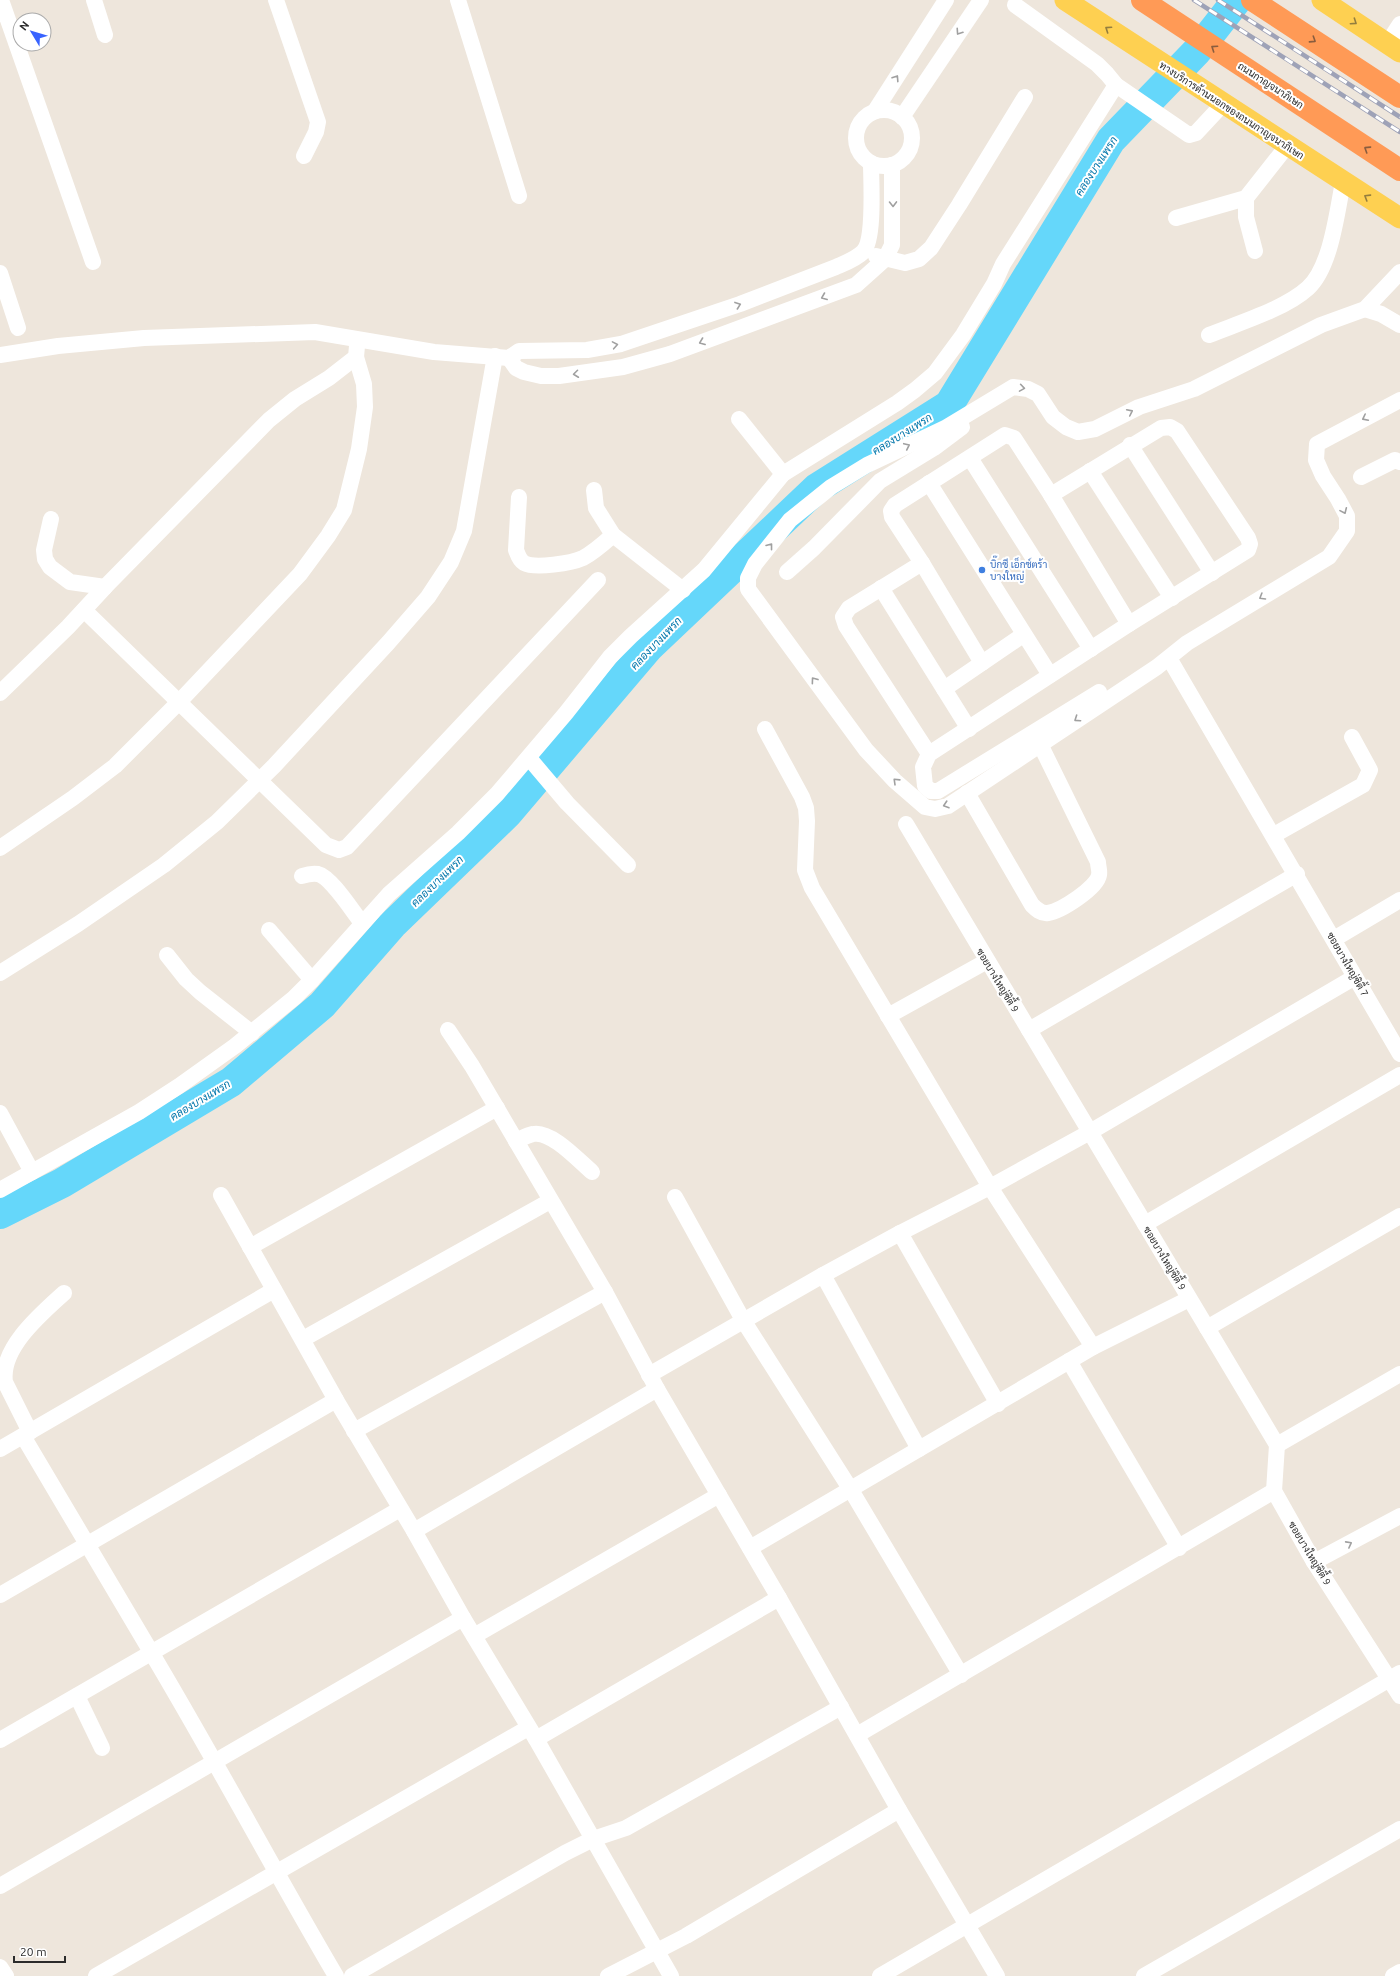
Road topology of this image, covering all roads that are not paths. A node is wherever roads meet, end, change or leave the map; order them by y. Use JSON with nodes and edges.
{"nodes":[{"id":1,"x":1,"y":0,"type":"edge"},
{"id":2,"x":94,"y":0,"type":"edge"},
{"id":3,"x":276,"y":0,"type":"edge"},
{"id":4,"x":458,"y":0,"type":"edge"},
{"id":5,"x":946,"y":0,"type":"edge"},
{"id":6,"x":980,"y":0,"type":"edge"},
{"id":7,"x":1065,"y":0,"type":"edge"},
{"id":8,"x":1252,"y":0,"type":"edge"},
{"id":9,"x":1322,"y":0,"type":"edge"},
{"id":10,"x":1146,"y":2,"type":"edge"},
{"id":11,"x":1015,"y":5,"type":"dead end"},
{"id":12,"x":1400,"y":24,"type":"edge"},
{"id":13,"x":105,"y":35,"type":"dead end"},
{"id":14,"x":1394,"y":48,"type":"edge"},
{"id":15,"x":1119,"y":88,"type":"junction"},
{"id":16,"x":1026,"y":97,"type":"dead end"},
{"id":17,"x":1400,"y":97,"type":"edge"},
{"id":18,"x":1216,"y":99,"type":"junction"},
{"id":19,"x":875,"y":111,"type":"junction"},
{"id":20,"x":902,"y":117,"type":"junction"},
{"id":21,"x":1287,"y":146,"type":"junction"},
{"id":22,"x":304,"y":156,"type":"dead end"},
{"id":23,"x":871,"y":164,"type":"junction"},
{"id":24,"x":892,"y":165,"type":"junction"},
{"id":25,"x":1400,"y":170,"type":"edge"},
{"id":26,"x":1343,"y":182,"type":"junction"},
{"id":27,"x":519,"y":196,"type":"dead end"},
{"id":28,"x":1246,"y":198,"type":"junction"},
{"id":29,"x":1176,"y":218,"type":"dead end"},
{"id":30,"x":1400,"y":218,"type":"edge"},
{"id":31,"x":864,"y":251,"type":"junction"},
{"id":32,"x":1255,"y":251,"type":"dead end"},
{"id":33,"x":885,"y":259,"type":"junction"},
{"id":34,"x":93,"y":262,"type":"dead end"},
{"id":35,"x":1400,"y":272,"type":"edge"},
{"id":36,"x":0,"y":273,"type":"edge"},
{"id":37,"x":1365,"y":309,"type":"junction"},
{"id":38,"x":1400,"y":326,"type":"edge"},
{"id":39,"x":18,"y":328,"type":"dead end"},
{"id":40,"x":1209,"y":335,"type":"dead end"},
{"id":41,"x":358,"y":339,"type":"junction"},
{"id":42,"x":0,"y":354,"type":"edge"},
{"id":43,"x":356,"y":357,"type":"junction"},
{"id":44,"x":502,"y":357,"type":"junction"},
{"id":45,"x":1400,"y":400,"type":"edge"},
{"id":46,"x":981,"y":406,"type":"junction"},
{"id":47,"x":739,"y":419,"type":"dead end"},
{"id":48,"x":1130,"y":446,"type":"junction"},
{"id":49,"x":970,"y":458,"type":"junction"},
{"id":50,"x":1400,"y":462,"type":"edge"},
{"id":51,"x":1090,"y":470,"type":"junction"},
{"id":52,"x":783,"y":474,"type":"junction"},
{"id":53,"x":1361,"y":477,"type":"dead end"},
{"id":54,"x":930,"y":483,"type":"junction"},
{"id":55,"x":594,"y":490,"type":"dead end"},
{"id":56,"x":1051,"y":495,"type":"junction"},
{"id":57,"x":519,"y":497,"type":"dead end"},
{"id":58,"x":51,"y":519,"type":"dead end"},
{"id":59,"x":613,"y":535,"type":"junction"},
{"id":60,"x":922,"y":563,"type":"junction"},
{"id":61,"x":787,"y":572,"type":"dead end"},
{"id":62,"x":1212,"y":573,"type":"junction"},
{"id":63,"x":598,"y":580,"type":"dead end"},
{"id":64,"x":105,"y":587,"type":"junction"},
{"id":65,"x":881,"y":588,"type":"junction"},
{"id":66,"x":683,"y":590,"type":"junction"},
{"id":67,"x":1172,"y":598,"type":"junction"},
{"id":68,"x":84,"y":610,"type":"junction"},
{"id":69,"x":1129,"y":624,"type":"junction"},
{"id":70,"x":1023,"y":635,"type":"junction"},
{"id":71,"x":1091,"y":649,"type":"junction"},
{"id":72,"x":1163,"y":662,"type":"junction"},
{"id":73,"x":982,"y":663,"type":"junction"},
{"id":74,"x":1050,"y":675,"type":"junction"},
{"id":75,"x":944,"y":688,"type":"junction"},
{"id":76,"x":0,"y":693,"type":"edge"},
{"id":77,"x":180,"y":702,"type":"junction"},
{"id":78,"x":765,"y":729,"type":"dead end"},
{"id":79,"x":969,"y":729,"type":"junction"},
{"id":80,"x":1352,"y":737,"type":"dead end"},
{"id":81,"x":1040,"y":744,"type":"junction"},
{"id":82,"x":928,"y":754,"type":"junction"},
{"id":83,"x":532,"y":762,"type":"junction"},
{"id":84,"x":261,"y":780,"type":"junction"},
{"id":85,"x":967,"y":793,"type":"junction"},
{"id":86,"x":906,"y":824,"type":"dead end"},
{"id":87,"x":1274,"y":835,"type":"junction"},
{"id":88,"x":0,"y":848,"type":"edge"},
{"id":89,"x":628,"y":865,"type":"dead end"},
{"id":90,"x":1297,"y":874,"type":"junction"},
{"id":91,"x":302,"y":876,"type":"dead end"},
{"id":92,"x":1400,"y":900,"type":"edge"},
{"id":93,"x":362,"y":923,"type":"junction"},
{"id":94,"x":269,"y":930,"type":"dead end"},
{"id":95,"x":1334,"y":939,"type":"junction"},
{"id":96,"x":167,"y":955,"type":"dead end"},
{"id":97,"x":987,"y":961,"type":"junction"},
{"id":98,"x":0,"y":974,"type":"edge"},
{"id":99,"x":1356,"y":977,"type":"junction"},
{"id":100,"x":312,"y":980,"type":"junction"},
{"id":101,"x":888,"y":1016,"type":"junction"},
{"id":102,"x":448,"y":1030,"type":"dead end"},
{"id":103,"x":1029,"y":1030,"type":"junction"},
{"id":104,"x":252,"y":1033,"type":"junction"},
{"id":105,"x":1400,"y":1054,"type":"edge"},
{"id":106,"x":1400,"y":1075,"type":"edge"},
{"id":107,"x":497,"y":1108,"type":"junction"},
{"id":108,"x":0,"y":1113,"type":"edge"},
{"id":109,"x":1090,"y":1132,"type":"junction"},
{"id":110,"x":516,"y":1141,"type":"junction"},
{"id":111,"x":32,"y":1172,"type":"junction"},
{"id":112,"x":592,"y":1172,"type":"dead end"},
{"id":113,"x":990,"y":1187,"type":"junction"},
{"id":114,"x":0,"y":1190,"type":"edge"},
{"id":115,"x":221,"y":1195,"type":"dead end"},
{"id":116,"x":675,"y":1197,"type":"dead end"},
{"id":117,"x":550,"y":1201,"type":"junction"},
{"id":118,"x":1400,"y":1216,"type":"edge"},
{"id":119,"x":1145,"y":1224,"type":"junction"},
{"id":120,"x":900,"y":1232,"type":"junction"},
{"id":121,"x":250,"y":1247,"type":"junction"},
{"id":122,"x":823,"y":1275,"type":"junction"},
{"id":123,"x":274,"y":1290,"type":"junction"},
{"id":124,"x":605,"y":1292,"type":"junction"},
{"id":125,"x":64,"y":1293,"type":"dead end"},
{"id":126,"x":1189,"y":1299,"type":"junction"},
{"id":127,"x":743,"y":1320,"type":"junction"},
{"id":128,"x":1207,"y":1328,"type":"junction"},
{"id":129,"x":303,"y":1339,"type":"junction"},
{"id":130,"x":1093,"y":1347,"type":"junction"},
{"id":131,"x":1069,"y":1361,"type":"junction"},
{"id":132,"x":1400,"y":1374,"type":"edge"},
{"id":133,"x":649,"y":1375,"type":"junction"},
{"id":134,"x":657,"y":1389,"type":"junction"},
{"id":135,"x":336,"y":1400,"type":"junction"},
{"id":136,"x":998,"y":1404,"type":"junction"},
{"id":137,"x":354,"y":1431,"type":"junction"},
{"id":138,"x":26,"y":1434,"type":"junction"},
{"id":139,"x":1277,"y":1445,"type":"junction"},
{"id":140,"x":0,"y":1449,"type":"edge"},
{"id":141,"x":918,"y":1449,"type":"junction"},
{"id":142,"x":851,"y":1490,"type":"junction"},
{"id":143,"x":1274,"y":1491,"type":"junction"},
{"id":144,"x":719,"y":1495,"type":"junction"},
{"id":145,"x":400,"y":1509,"type":"junction"},
{"id":146,"x":1400,"y":1516,"type":"edge"},
{"id":147,"x":414,"y":1531,"type":"junction"},
{"id":148,"x":86,"y":1545,"type":"junction"},
{"id":149,"x":750,"y":1548,"type":"junction"},
{"id":150,"x":1179,"y":1548,"type":"junction"},
{"id":151,"x":1314,"y":1562,"type":"junction"},
{"id":152,"x":0,"y":1595,"type":"edge"},
{"id":153,"x":779,"y":1598,"type":"junction"},
{"id":154,"x":463,"y":1618,"type":"junction"},
{"id":155,"x":474,"y":1636,"type":"junction"},
{"id":156,"x":152,"y":1652,"type":"junction"},
{"id":157,"x":961,"y":1675,"type":"junction"},
{"id":158,"x":1395,"y":1676,"type":"edge"},
{"id":159,"x":77,"y":1696,"type":"junction"},
{"id":160,"x":1400,"y":1696,"type":"edge"},
{"id":161,"x":841,"y":1707,"type":"junction"},
{"id":162,"x":532,"y":1734,"type":"junction"},
{"id":163,"x":857,"y":1735,"type":"junction"},
{"id":164,"x":0,"y":1740,"type":"edge"},
{"id":165,"x":102,"y":1748,"type":"dead end"},
{"id":166,"x":214,"y":1762,"type":"junction"},
{"id":167,"x":899,"y":1810,"type":"junction"},
{"id":168,"x":1400,"y":1829,"type":"edge"},
{"id":169,"x":593,"y":1839,"type":"junction"},
{"id":170,"x":276,"y":1873,"type":"junction"},
{"id":171,"x":0,"y":1886,"type":"edge"},
{"id":172,"x":967,"y":1926,"type":"junction"},
{"id":173,"x":656,"y":1950,"type":"junction"},
{"id":174,"x":0,"y":1966,"type":"edge"},
{"id":175,"x":1400,"y":1972,"type":"edge"},
{"id":176,"x":6,"y":1976,"type":"edge"},
{"id":177,"x":96,"y":1976,"type":"edge"},
{"id":178,"x":336,"y":1976,"type":"edge"},
{"id":179,"x":352,"y":1976,"type":"edge"},
{"id":180,"x":608,"y":1976,"type":"edge"},
{"id":181,"x":671,"y":1976,"type":"edge"},
{"id":182,"x":880,"y":1976,"type":"edge"},
{"id":183,"x":997,"y":1976,"type":"edge"},
{"id":184,"x":1144,"y":1976,"type":"edge"},
{"id":185,"x":1393,"y":1976,"type":"edge"}],
"edges":[{"from":1,"to":34,"type":"street"},
{"from":2,"to":13,"type":"street"},
{"from":3,"to":22,"type":"street"},
{"from":4,"to":27,"type":"street"},
{"from":19,"to":5,"type":"street","one_way":true},
{"from":6,"to":20,"type":"street","one_way":true},
{"from":18,"to":7,"type":"main road","name":"ทางบริการด้านนอกของถนนกาญจนาภิเษก","one_way":true},
{"from":8,"to":17,"type":"highway","one_way":true},
{"from":9,"to":14,"type":"main road","one_way":true},
{"from":25,"to":10,"type":"highway","name":"ถนนกาญจนาภิเษก","one_way":true},
{"from":11,"to":15,"type":"street"},
{"from":12,"to":14,"type":"street"},
{"from":15,"to":18,"type":"street"},
{"from":15,"to":52,"type":"street"},
{"from":16,"to":33,"type":"street"},
{"from":18,"to":21,"type":"main road","name":"ทางบริการด้านนอกของถนนกาญจนาภิเษก"},
{"from":19,"to":20,"type":"street"},
{"from":19,"to":23,"type":"street"},
{"from":20,"to":24,"type":"street"},
{"from":21,"to":26,"type":"main road","name":"ทางบริการด้านนอกของถนนกาญจนาภิเษก"},
{"from":21,"to":28,"type":"street"},
{"from":23,"to":24,"type":"street"},
{"from":23,"to":31,"type":"street"},
{"from":24,"to":33,"type":"street","one_way":true},
{"from":30,"to":26,"type":"main road","name":"ทางบริการด้านนอกของถนนกาญจนาภิเษก","one_way":true},
{"from":26,"to":40,"type":"street"},
{"from":28,"to":29,"type":"street"},
{"from":28,"to":32,"type":"street"},
{"from":31,"to":33,"type":"street"},
{"from":44,"to":31,"type":"street","one_way":true},
{"from":33,"to":44,"type":"street","one_way":true},
{"from":35,"to":37,"type":"street"},
{"from":36,"to":39,"type":"street"},
{"from":37,"to":38,"type":"street"},
{"from":46,"to":37,"type":"street","one_way":true},
{"from":41,"to":42,"type":"street"},
{"from":41,"to":43,"type":"street"},
{"from":41,"to":44,"type":"street"},
{"from":43,"to":64,"type":"street"},
{"from":43,"to":77,"type":"street"},
{"from":44,"to":84,"type":"street"},
{"from":45,"to":72,"type":"street","one_way":true},
{"from":46,"to":61,"type":"street"},
{"from":85,"to":46,"type":"street","one_way":true},
{"from":47,"to":52,"type":"street"},
{"from":48,"to":51,"type":"street"},
{"from":48,"to":62,"type":"street"},
{"from":48,"to":62,"type":"street"},
{"from":49,"to":54,"type":"street"},
{"from":49,"to":56,"type":"street"},
{"from":49,"to":71,"type":"street"},
{"from":50,"to":53,"type":"street"},
{"from":51,"to":56,"type":"street"},
{"from":51,"to":67,"type":"street"},
{"from":52,"to":66,"type":"street"},
{"from":54,"to":60,"type":"street"},
{"from":54,"to":70,"type":"street"},
{"from":55,"to":59,"type":"street"},
{"from":56,"to":69,"type":"street"},
{"from":57,"to":59,"type":"street"},
{"from":58,"to":64,"type":"street"},
{"from":59,"to":66,"type":"street"},
{"from":60,"to":65,"type":"street"},
{"from":60,"to":73,"type":"street"},
{"from":62,"to":67,"type":"street"},
{"from":63,"to":84,"type":"street"},
{"from":64,"to":68,"type":"street"},
{"from":65,"to":75,"type":"street"},
{"from":65,"to":82,"type":"street"},
{"from":66,"to":83,"type":"street"},
{"from":67,"to":69,"type":"street"},
{"from":68,"to":76,"type":"street"},
{"from":68,"to":77,"type":"street"},
{"from":69,"to":71,"type":"street"},
{"from":70,"to":73,"type":"street"},
{"from":70,"to":74,"type":"street"},
{"from":71,"to":74,"type":"street"},
{"from":72,"to":81,"type":"street","one_way":true},
{"from":72,"to":82,"type":"street"},
{"from":72,"to":87,"type":"street","name":"ซอยบางใหญ่ซิตี้ 7"},
{"from":73,"to":75,"type":"street"},
{"from":74,"to":79,"type":"street"},
{"from":75,"to":79,"type":"street"},
{"from":77,"to":84,"type":"street"},
{"from":77,"to":88,"type":"street"},
{"from":78,"to":101,"type":"street"},
{"from":79,"to":82,"type":"street"},
{"from":80,"to":87,"type":"street"},
{"from":81,"to":85,"type":"street"},
{"from":81,"to":85,"type":"street"},
{"from":83,"to":89,"type":"street"},
{"from":83,"to":93,"type":"street"},
{"from":84,"to":98,"type":"street"},
{"from":86,"to":97,"type":"street","name":"ซอยบางใหญ่ซิตี้ 9"},
{"from":87,"to":90,"type":"street","name":"ซอยบางใหญ่ซิตี้ 7"},
{"from":90,"to":95,"type":"street","name":"ซอยบางใหญ่ซิตี้ 7"},
{"from":90,"to":103,"type":"street"},
{"from":91,"to":93,"type":"street"},
{"from":92,"to":95,"type":"street"},
{"from":93,"to":100,"type":"street"},
{"from":94,"to":100,"type":"street"},
{"from":95,"to":99,"type":"street","name":"ซอยบางใหญ่ซิตี้ 7"},
{"from":96,"to":104,"type":"street"},
{"from":97,"to":101,"type":"street"},
{"from":97,"to":103,"type":"street","name":"ซอยบางใหญ่ซิตี้ 9"},
{"from":99,"to":105,"type":"street","name":"ซอยบางใหญ่ซิตี้ 7"},
{"from":99,"to":109,"type":"street"},
{"from":100,"to":104,"type":"street"},
{"from":101,"to":113,"type":"street"},
{"from":102,"to":107,"type":"street"},
{"from":103,"to":109,"type":"street","name":"ซอยบางใหญ่ซิตี้ 9"},
{"from":104,"to":111,"type":"street"},
{"from":106,"to":119,"type":"street"},
{"from":107,"to":110,"type":"street"},
{"from":107,"to":121,"type":"street"},
{"from":108,"to":111,"type":"street"},
{"from":109,"to":113,"type":"street"},
{"from":109,"to":119,"type":"street","name":"ซอยบางใหญ่ซิตี้ 9"},
{"from":110,"to":112,"type":"street"},
{"from":110,"to":117,"type":"street"},
{"from":111,"to":114,"type":"street"},
{"from":113,"to":120,"type":"street"},
{"from":113,"to":130,"type":"street"},
{"from":115,"to":121,"type":"street"},
{"from":116,"to":127,"type":"street"},
{"from":117,"to":124,"type":"street"},
{"from":117,"to":129,"type":"street"},
{"from":118,"to":128,"type":"street"},
{"from":119,"to":126,"type":"street","name":"ซอยบางใหญ่ซิตี้ 9"},
{"from":120,"to":122,"type":"street"},
{"from":120,"to":136,"type":"street"},
{"from":121,"to":123,"type":"street"},
{"from":122,"to":127,"type":"street"},
{"from":122,"to":141,"type":"street"},
{"from":123,"to":129,"type":"street"},
{"from":123,"to":138,"type":"street"},
{"from":124,"to":133,"type":"street"},
{"from":124,"to":137,"type":"street"},
{"from":125,"to":138,"type":"street"},
{"from":126,"to":128,"type":"street","name":"ซอยบางใหญ่ซิตี้ 9"},
{"from":126,"to":130,"type":"street"},
{"from":127,"to":133,"type":"street"},
{"from":127,"to":142,"type":"street"},
{"from":128,"to":139,"type":"street","name":"ซอยบางใหญ่ซิตี้ 9"},
{"from":129,"to":135,"type":"street"},
{"from":130,"to":131,"type":"street"},
{"from":131,"to":136,"type":"street"},
{"from":131,"to":150,"type":"street"},
{"from":132,"to":139,"type":"street"},
{"from":133,"to":134,"type":"street"},
{"from":134,"to":144,"type":"street"},
{"from":134,"to":147,"type":"street"},
{"from":135,"to":137,"type":"street"},
{"from":135,"to":148,"type":"street"},
{"from":136,"to":141,"type":"street"},
{"from":137,"to":145,"type":"street"},
{"from":138,"to":140,"type":"street"},
{"from":138,"to":148,"type":"street"},
{"from":139,"to":143,"type":"street"},
{"from":141,"to":142,"type":"street"},
{"from":142,"to":149,"type":"street"},
{"from":142,"to":157,"type":"street"},
{"from":143,"to":150,"type":"street"},
{"from":143,"to":151,"type":"street","name":"ซอยบางใหญ่ซิตี้ 9"},
{"from":144,"to":149,"type":"street"},
{"from":144,"to":155,"type":"street"},
{"from":145,"to":147,"type":"street"},
{"from":145,"to":156,"type":"street"},
{"from":151,"to":146,"type":"street","one_way":true},
{"from":147,"to":154,"type":"street"},
{"from":148,"to":152,"type":"street"},
{"from":148,"to":156,"type":"street"},
{"from":149,"to":153,"type":"street"},
{"from":150,"to":157,"type":"street"},
{"from":151,"to":158,"type":"street","name":"ซอยบางใหญ่ซิตี้ 9"},
{"from":153,"to":161,"type":"street"},
{"from":153,"to":162,"type":"street"},
{"from":154,"to":155,"type":"street"},
{"from":154,"to":166,"type":"street"},
{"from":155,"to":162,"type":"street"},
{"from":156,"to":159,"type":"street"},
{"from":156,"to":166,"type":"street"},
{"from":157,"to":163,"type":"street"},
{"from":158,"to":160,"type":"street","name":"ซอยบางใหญ่ซิตี้ 9"},
{"from":158,"to":172,"type":"street"},
{"from":159,"to":164,"type":"street"},
{"from":159,"to":165,"type":"street"},
{"from":161,"to":163,"type":"street"},
{"from":161,"to":169,"type":"street"},
{"from":162,"to":169,"type":"street"},
{"from":162,"to":170,"type":"street"},
{"from":163,"to":167,"type":"street"},
{"from":166,"to":170,"type":"street"},
{"from":166,"to":171,"type":"street"},
{"from":167,"to":172,"type":"street"},
{"from":167,"to":173,"type":"street"},
{"from":168,"to":184,"type":"street"},
{"from":169,"to":173,"type":"street"},
{"from":169,"to":179,"type":"street"},
{"from":170,"to":177,"type":"street"},
{"from":170,"to":178,"type":"street"},
{"from":172,"to":182,"type":"street"},
{"from":172,"to":183,"type":"street"},
{"from":173,"to":180,"type":"street"},
{"from":173,"to":181,"type":"street"},
{"from":174,"to":176,"type":"street"},
{"from":175,"to":185,"type":"street"}]}
